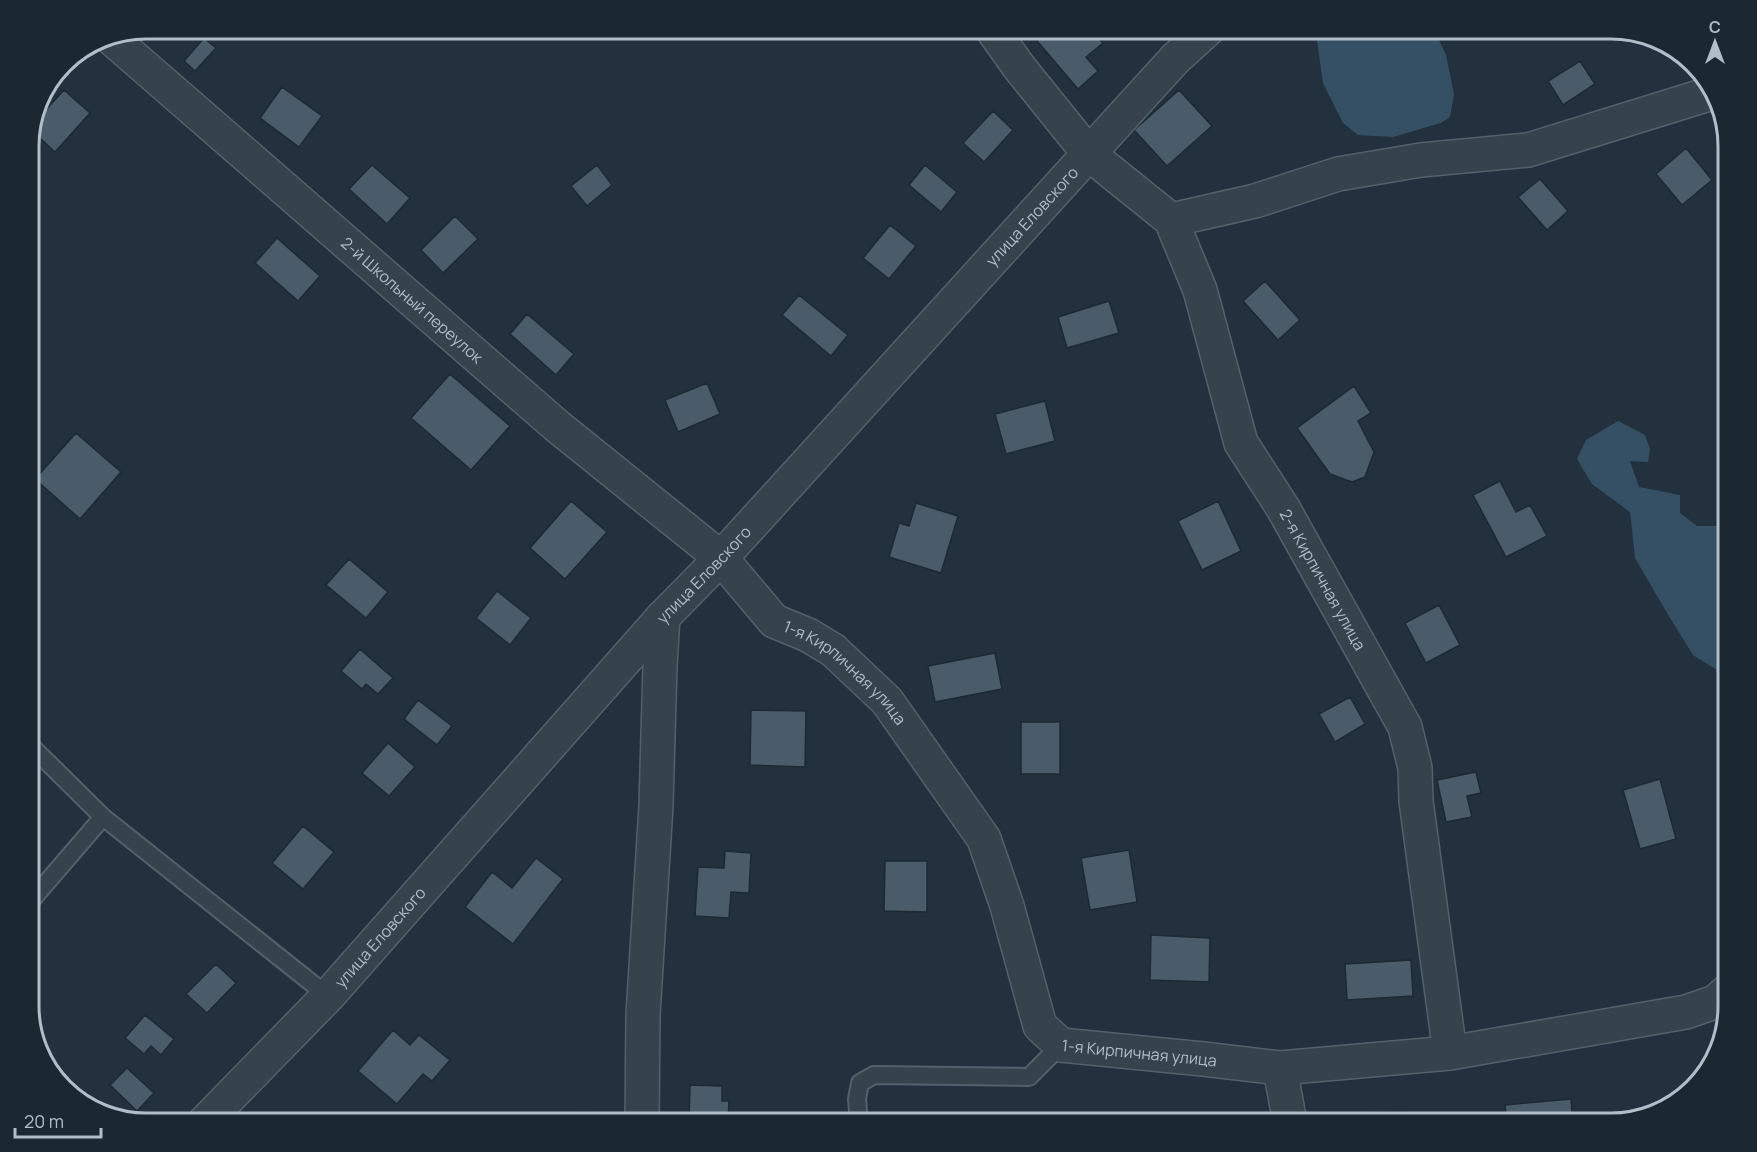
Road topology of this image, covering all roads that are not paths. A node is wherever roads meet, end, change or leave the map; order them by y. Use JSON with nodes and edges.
{"nodes":[{"id":1,"x":1000,"y":39,"type":"edge"},
{"id":2,"x":1196,"y":39,"type":"edge"},
{"id":3,"x":117,"y":43,"type":"edge"},
{"id":4,"x":1706,"y":98,"type":"edge"},
{"id":5,"x":1089,"y":154,"type":"junction"},
{"id":6,"x":1171,"y":220,"type":"junction"},
{"id":7,"x":722,"y":558,"type":"junction"},
{"id":8,"x":663,"y":616,"type":"junction"},
{"id":9,"x":39,"y":754,"type":"edge"},
{"id":10,"x":103,"y":816,"type":"junction"},
{"id":11,"x":39,"y":891,"type":"edge"},
{"id":12,"x":328,"y":996,"type":"junction"},
{"id":13,"x":1718,"y":999,"type":"edge"},
{"id":14,"x":1061,"y":1045,"type":"junction"},
{"id":15,"x":1450,"y":1053,"type":"junction"},
{"id":16,"x":1281,"y":1068,"type":"junction"},
{"id":17,"x":215,"y":1113,"type":"edge"},
{"id":18,"x":642,"y":1113,"type":"edge"},
{"id":19,"x":858,"y":1113,"type":"edge"},
{"id":20,"x":1288,"y":1113,"type":"edge"}],
"edges":[{"from":1,"to":5,"type":"street","name":"2-я Кирпичная улица"},
{"from":2,"to":5,"type":"street","name":"улица Еловского"},
{"from":3,"to":7,"type":"street","name":"2-й Школьный переулок"},
{"from":4,"to":6,"type":"street"},
{"from":5,"to":6,"type":"street","name":"2-я Кирпичная улица"},
{"from":5,"to":7,"type":"street","name":"улица Еловского"},
{"from":6,"to":15,"type":"street","name":"2-я Кирпичная улица"},
{"from":7,"to":8,"type":"street","name":"улица Еловского"},
{"from":7,"to":14,"type":"street","name":"1-я Кирпичная улица"},
{"from":8,"to":12,"type":"street","name":"улица Еловского"},
{"from":8,"to":18,"type":"street"},
{"from":9,"to":10,"type":"lane"},
{"from":10,"to":11,"type":"lane"},
{"from":10,"to":12,"type":"lane"},
{"from":12,"to":17,"type":"street","name":"улица Еловского"},
{"from":13,"to":15,"type":"street","name":"1-я Кирпичная улица"},
{"from":14,"to":16,"type":"street","name":"1-я Кирпичная улица"},
{"from":14,"to":19,"type":"lane"},
{"from":15,"to":16,"type":"street","name":"1-я Кирпичная улица"},
{"from":16,"to":20,"type":"street"}]}
